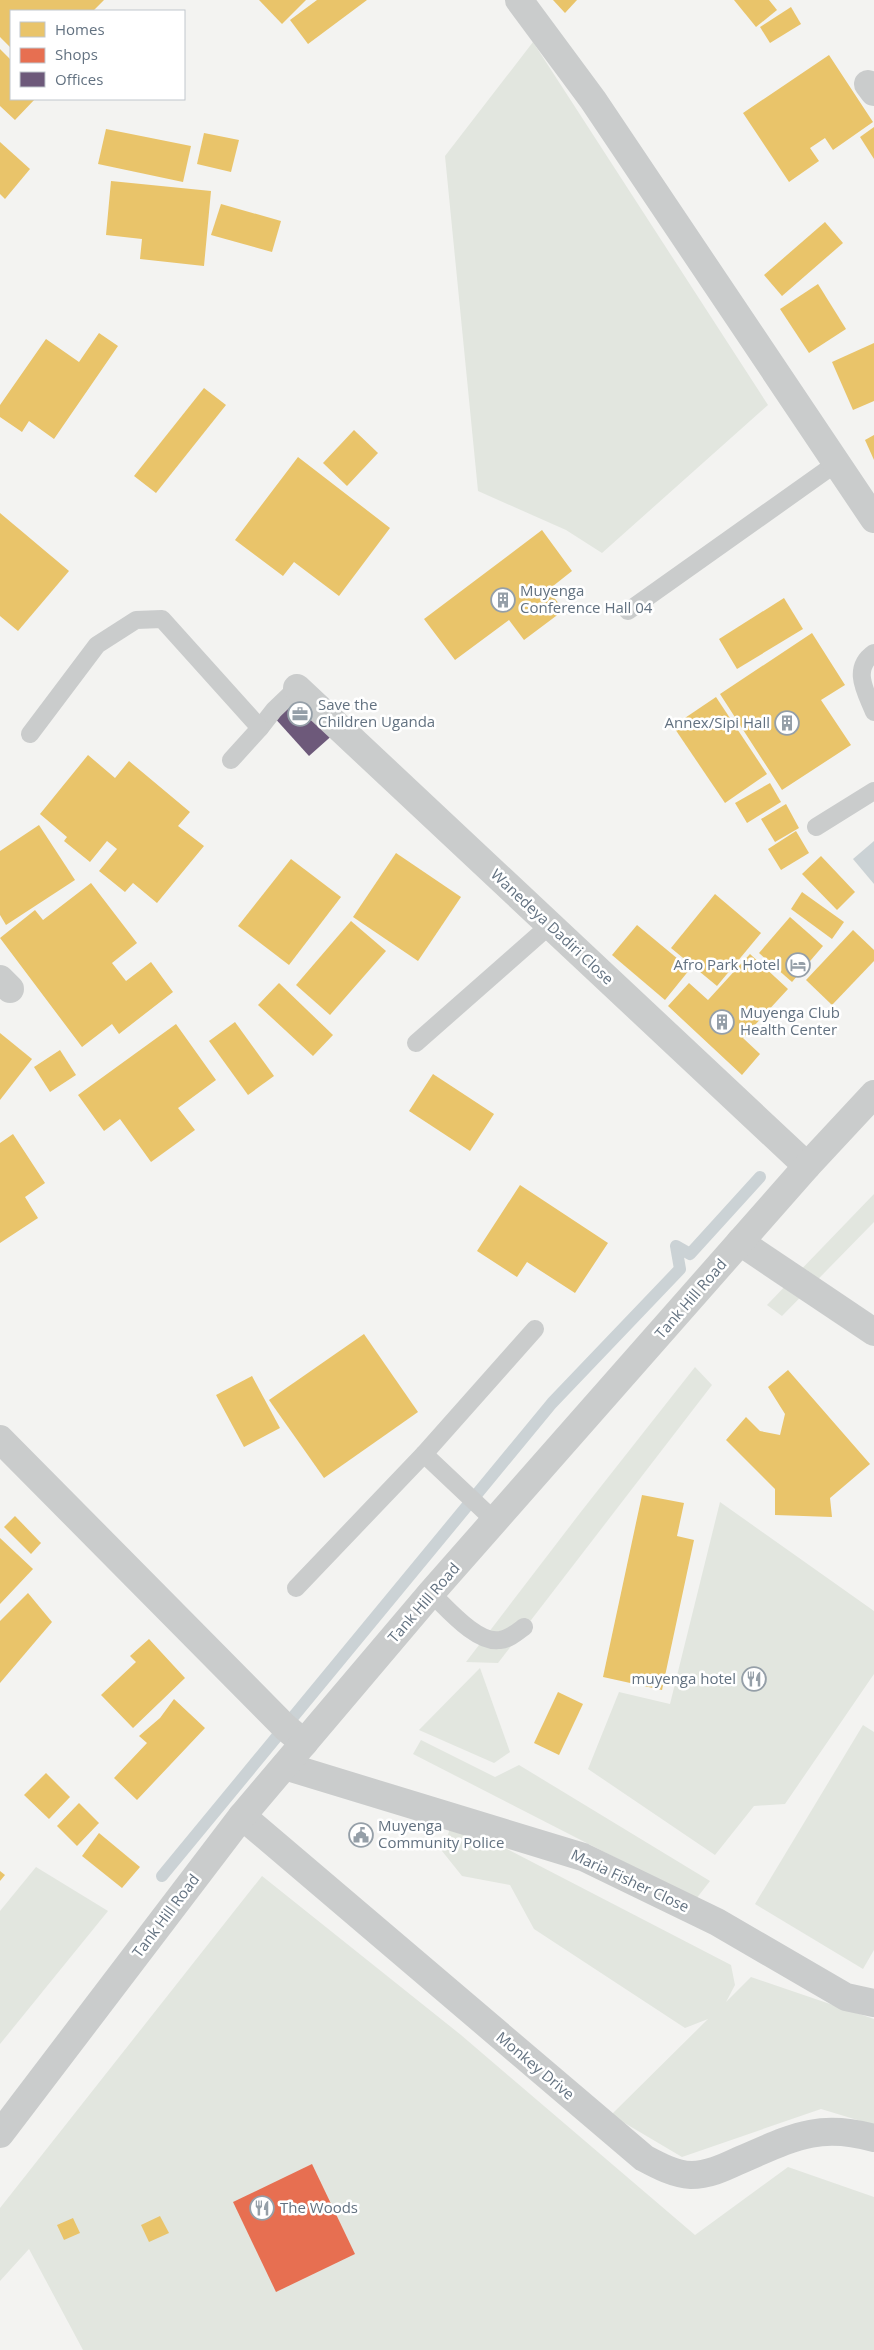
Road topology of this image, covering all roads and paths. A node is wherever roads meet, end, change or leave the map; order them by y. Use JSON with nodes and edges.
{"nodes":[{"id":1,"x":519,"y":0,"type":"edge"},
{"id":2,"x":838,"y":462,"type":"junction"},
{"id":3,"x":874,"y":519,"type":"edge"},
{"id":4,"x":628,"y":611,"type":"dead end"},
{"id":5,"x":874,"y":653,"type":"edge"},
{"id":6,"x":297,"y":688,"type":"joint"},
{"id":7,"x":874,"y":712,"type":"edge"},
{"id":8,"x":260,"y":728,"type":"junction"},
{"id":9,"x":30,"y":734,"type":"dead end"},
{"id":10,"x":231,"y":760,"type":"dead end"},
{"id":11,"x":874,"y":792,"type":"edge"},
{"id":12,"x":816,"y":827,"type":"dead end"},
{"id":13,"x":550,"y":925,"type":"junction"},
{"id":14,"x":416,"y":1043,"type":"dead end"},
{"id":15,"x":874,"y":1094,"type":"edge"},
{"id":16,"x":807,"y":1166,"type":"junction"},
{"id":17,"x":740,"y":1242,"type":"junction"},
{"id":18,"x":535,"y":1329,"type":"dead end"},
{"id":19,"x":874,"y":1332,"type":"edge"},
{"id":20,"x":0,"y":1440,"type":"edge"},
{"id":21,"x":424,"y":1454,"type":"junction"},
{"id":22,"x":496,"y":1521,"type":"junction"},
{"id":23,"x":296,"y":1588,"type":"dead end"},
{"id":24,"x":431,"y":1593,"type":"junction"},
{"id":25,"x":524,"y":1628,"type":"dead end"},
{"id":26,"x":304,"y":1743,"type":"junction"},
{"id":27,"x":285,"y":1766,"type":"junction"},
{"id":28,"x":242,"y":1816,"type":"junction"},
{"id":29,"x":874,"y":2003,"type":"edge"},
{"id":30,"x":0,"y":2134,"type":"edge"},
{"id":31,"x":874,"y":2138,"type":"edge"}],
"edges":[{"from":1,"to":2,"type":"street"},
{"from":2,"to":3,"type":"street"},
{"from":2,"to":4,"type":"lane"},
{"from":5,"to":7,"type":"lane"},
{"from":6,"to":8,"type":"lane"},
{"from":6,"to":13,"type":"street","name":"Wanedeya Dadiri Close"},
{"from":8,"to":9,"type":"lane"},
{"from":8,"to":10,"type":"lane"},
{"from":11,"to":12,"type":"lane"},
{"from":13,"to":14,"type":"lane"},
{"from":13,"to":16,"type":"street","name":"Wanedeya Dadiri Close"},
{"from":15,"to":16,"type":"street","name":"Tank Hill Road"},
{"from":16,"to":17,"type":"street","name":"Tank Hill Road"},
{"from":17,"to":19,"type":"street"},
{"from":17,"to":22,"type":"street","name":"Tank Hill Road"},
{"from":18,"to":21,"type":"lane"},
{"from":20,"to":26,"type":"street"},
{"from":21,"to":22,"type":"lane"},
{"from":21,"to":23,"type":"lane"},
{"from":22,"to":24,"type":"street","name":"Tank Hill Road"},
{"from":24,"to":25,"type":"lane"},
{"from":24,"to":26,"type":"street","name":"Tank Hill Road"},
{"from":26,"to":27,"type":"street","name":"Tank Hill Road"},
{"from":27,"to":28,"type":"street","name":"Tank Hill Road"},
{"from":27,"to":29,"type":"street","name":"Maria Fisher Close"},
{"from":28,"to":30,"type":"street","name":"Tank Hill Road"},
{"from":28,"to":31,"type":"street","name":"Monkey Drive"}]}
